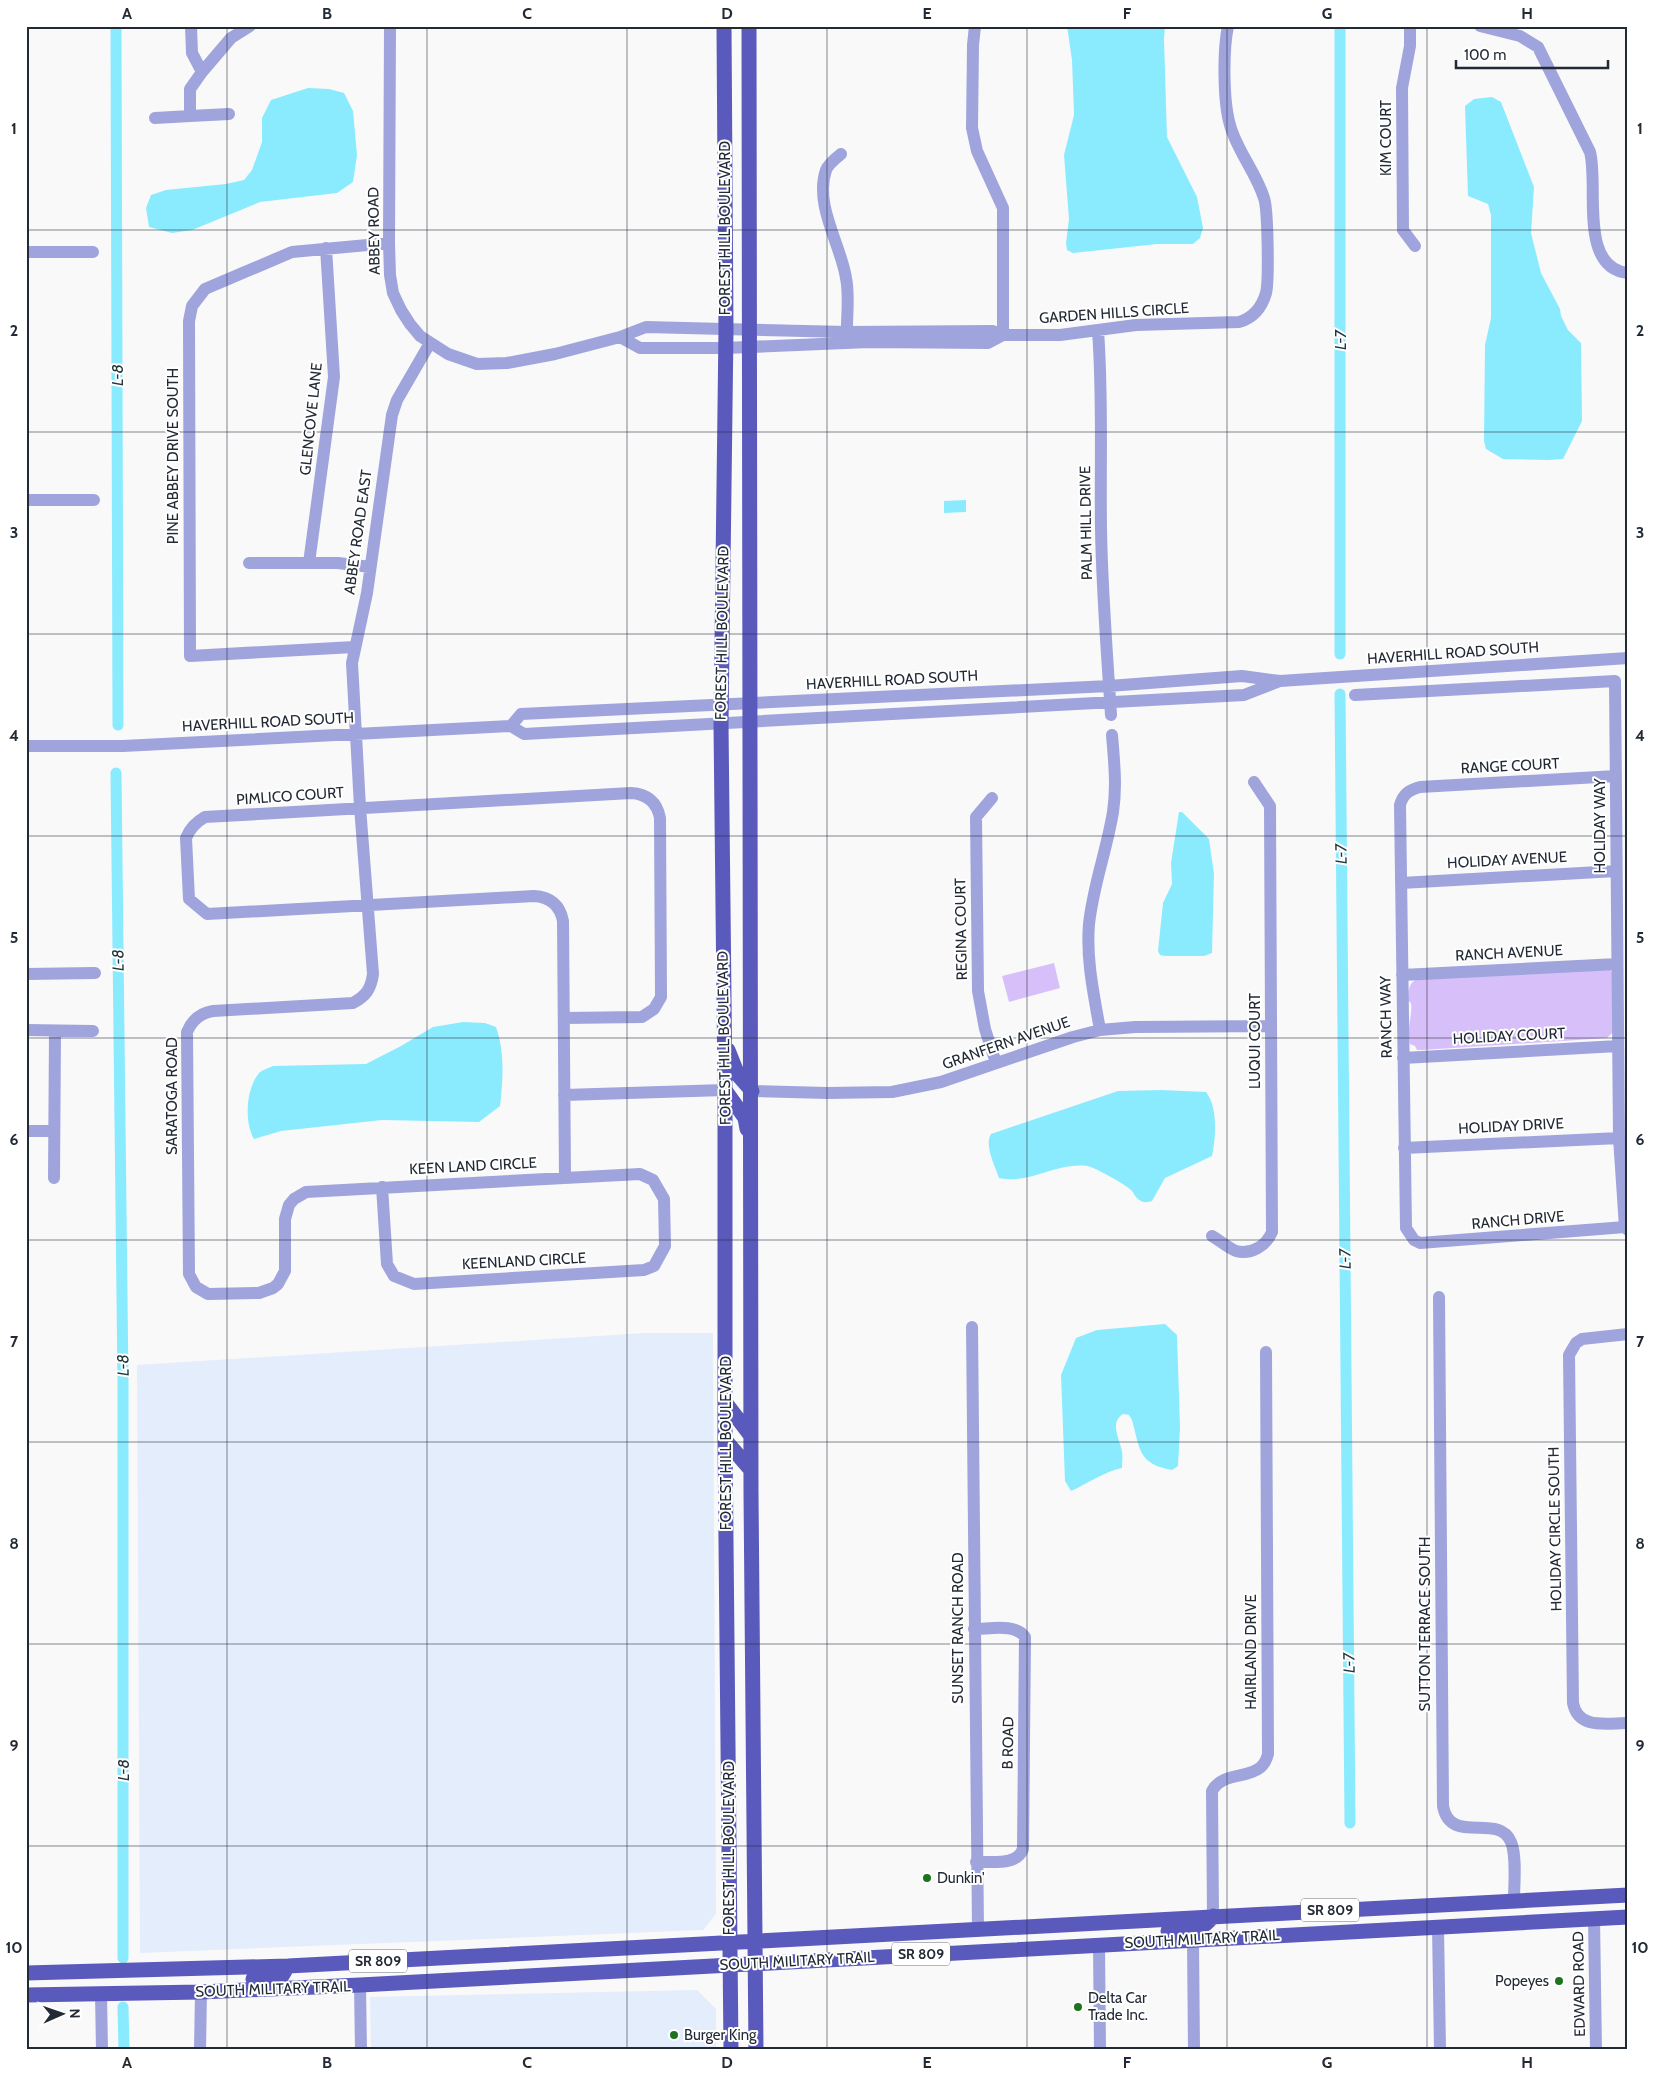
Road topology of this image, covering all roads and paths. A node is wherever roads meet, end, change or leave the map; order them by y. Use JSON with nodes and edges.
{"nodes":[{"id":1,"x":191,"y":26,"type":"edge"},
{"id":2,"x":250,"y":26,"type":"edge"},
{"id":3,"x":390,"y":26,"type":"edge"},
{"id":4,"x":724,"y":26,"type":"edge"},
{"id":5,"x":750,"y":26,"type":"edge"},
{"id":6,"x":975,"y":26,"type":"edge"},
{"id":7,"x":1228,"y":26,"type":"edge"},
{"id":8,"x":1410,"y":26,"type":"edge"},
{"id":9,"x":1480,"y":26,"type":"edge"},
{"id":10,"x":229,"y":32,"type":"edge"},
{"id":11,"x":202,"y":72,"type":"junction"},
{"id":12,"x":229,"y":114,"type":"dead end"},
{"id":13,"x":190,"y":116,"type":"junction"},
{"id":14,"x":155,"y":118,"type":"dead end"},
{"id":15,"x":841,"y":154,"type":"dead end"},
{"id":16,"x":389,"y":243,"type":"junction"},
{"id":17,"x":1416,"y":246,"type":"dead end"},
{"id":18,"x":326,"y":248,"type":"junction"},
{"id":19,"x":26,"y":252,"type":"edge"},
{"id":20,"x":93,"y":252,"type":"dead end"},
{"id":21,"x":1628,"y":273,"type":"edge"},
{"id":22,"x":726,"y":329,"type":"junction"},
{"id":23,"x":749,"y":329,"type":"junction"},
{"id":24,"x":1098,"y":331,"type":"junction"},
{"id":25,"x":1003,"y":336,"type":"junction"},
{"id":26,"x":620,"y":337,"type":"junction"},
{"id":27,"x":847,"y":337,"type":"junction"},
{"id":28,"x":430,"y":343,"type":"junction"},
{"id":29,"x":749,"y":347,"type":"junction"},
{"id":30,"x":725,"y":348,"type":"junction"},
{"id":31,"x":26,"y":500,"type":"edge"},
{"id":32,"x":94,"y":500,"type":"dead end"},
{"id":33,"x":249,"y":563,"type":"dead end"},
{"id":34,"x":309,"y":563,"type":"junction"},
{"id":35,"x":370,"y":567,"type":"junction"},
{"id":36,"x":354,"y":647,"type":"junction"},
{"id":37,"x":1628,"y":658,"type":"edge"},
{"id":38,"x":1280,"y":681,"type":"junction"},
{"id":39,"x":1109,"y":686,"type":"junction"},
{"id":40,"x":1355,"y":695,"type":"dead end"},
{"id":41,"x":1110,"y":701,"type":"junction"},
{"id":42,"x":750,"y":704,"type":"junction"},
{"id":43,"x":721,"y":705,"type":"junction"},
{"id":44,"x":1111,"y":715,"type":"dead end"},
{"id":45,"x":750,"y":723,"type":"junction"},
{"id":46,"x":721,"y":724,"type":"junction"},
{"id":47,"x":511,"y":726,"type":"junction"},
{"id":48,"x":356,"y":734,"type":"junction"},
{"id":49,"x":1112,"y":735,"type":"dead end"},
{"id":50,"x":26,"y":746,"type":"edge"},
{"id":51,"x":1616,"y":776,"type":"junction"},
{"id":52,"x":1254,"y":782,"type":"dead end"},
{"id":53,"x":1407,"y":793,"type":"joint"},
{"id":54,"x":992,"y":798,"type":"dead end"},
{"id":55,"x":360,"y":808,"type":"junction"},
{"id":56,"x":1616,"y":871,"type":"junction"},
{"id":57,"x":1401,"y":882,"type":"junction"},
{"id":58,"x":368,"y":905,"type":"junction"},
{"id":59,"x":1617,"y":964,"type":"junction"},
{"id":60,"x":95,"y":973,"type":"dead end"},
{"id":61,"x":26,"y":974,"type":"edge"},
{"id":62,"x":1402,"y":975,"type":"junction"},
{"id":63,"x":564,"y":1018,"type":"junction"},
{"id":64,"x":1272,"y":1026,"type":"junction"},
{"id":65,"x":26,"y":1030,"type":"edge"},
{"id":66,"x":1100,"y":1030,"type":"junction"},
{"id":67,"x":55,"y":1031,"type":"junction"},
{"id":68,"x":93,"y":1031,"type":"dead end"},
{"id":69,"x":724,"y":1032,"type":"junction"},
{"id":70,"x":1618,"y":1046,"type":"junction"},
{"id":71,"x":1403,"y":1058,"type":"junction"},
{"id":72,"x":996,"y":1063,"type":"junction"},
{"id":73,"x":725,"y":1090,"type":"junction"},
{"id":74,"x":752,"y":1091,"type":"junction"},
{"id":75,"x":564,"y":1095,"type":"junction"},
{"id":76,"x":26,"y":1131,"type":"edge"},
{"id":77,"x":54,"y":1131,"type":"junction"},
{"id":78,"x":1619,"y":1138,"type":"junction"},
{"id":79,"x":752,"y":1148,"type":"junction"},
{"id":80,"x":1404,"y":1148,"type":"junction"},
{"id":81,"x":54,"y":1178,"type":"dead end"},
{"id":82,"x":565,"y":1178,"type":"junction"},
{"id":83,"x":653,"y":1180,"type":"joint"},
{"id":84,"x":382,"y":1188,"type":"junction"},
{"id":85,"x":1626,"y":1229,"type":"edge"},
{"id":86,"x":1212,"y":1236,"type":"dead end"},
{"id":87,"x":1414,"y":1240,"type":"joint"},
{"id":88,"x":1439,"y":1298,"type":"dead end"},
{"id":89,"x":972,"y":1327,"type":"dead end"},
{"id":90,"x":1628,"y":1334,"type":"edge"},
{"id":91,"x":1266,"y":1352,"type":"dead end"},
{"id":92,"x":725,"y":1402,"type":"junction"},
{"id":93,"x":751,"y":1436,"type":"junction"},
{"id":94,"x":725,"y":1440,"type":"junction"},
{"id":95,"x":751,"y":1470,"type":"junction"},
{"id":96,"x":727,"y":1629,"type":"junction"},
{"id":97,"x":974,"y":1629,"type":"junction"},
{"id":98,"x":753,"y":1663,"type":"junction"},
{"id":99,"x":1628,"y":1723,"type":"edge"},
{"id":100,"x":976,"y":1862,"type":"junction"},
{"id":101,"x":1628,"y":1895,"type":"edge"},
{"id":102,"x":1593,"y":1897,"type":"junction"},
{"id":103,"x":1514,"y":1900,"type":"junction"},
{"id":104,"x":1628,"y":1902,"type":"edge"},
{"id":105,"x":1442,"y":1904,"type":"junction"},
{"id":106,"x":1213,"y":1916,"type":"junction"},
{"id":107,"x":1628,"y":1916,"type":"edge"},
{"id":108,"x":1594,"y":1918,"type":"junction"},
{"id":109,"x":1498,"y":1923,"type":"junction"},
{"id":110,"x":1438,"y":1927,"type":"junction"},
{"id":111,"x":978,"y":1930,"type":"junction"},
{"id":112,"x":1329,"y":1933,"type":"junction"},
{"id":113,"x":1193,"y":1940,"type":"junction"},
{"id":114,"x":755,"y":1941,"type":"junction"},
{"id":115,"x":730,"y":1942,"type":"junction"},
{"id":116,"x":1106,"y":1944,"type":"junction"},
{"id":117,"x":452,"y":1957,"type":"junction"},
{"id":118,"x":755,"y":1963,"type":"junction"},
{"id":119,"x":730,"y":1964,"type":"junction"},
{"id":120,"x":288,"y":1966,"type":"junction"},
{"id":121,"x":26,"y":1973,"type":"edge"},
{"id":122,"x":360,"y":1985,"type":"junction"},
{"id":123,"x":305,"y":1987,"type":"junction"},
{"id":124,"x":200,"y":1992,"type":"junction"},
{"id":125,"x":159,"y":1993,"type":"junction"},
{"id":126,"x":101,"y":1994,"type":"junction"},
{"id":127,"x":26,"y":1995,"type":"edge"},
{"id":128,"x":102,"y":2050,"type":"edge"},
{"id":129,"x":200,"y":2050,"type":"edge"},
{"id":130,"x":361,"y":2050,"type":"edge"},
{"id":131,"x":731,"y":2050,"type":"edge"},
{"id":132,"x":756,"y":2050,"type":"edge"},
{"id":133,"x":1100,"y":2050,"type":"edge"},
{"id":134,"x":1194,"y":2050,"type":"edge"},
{"id":135,"x":1440,"y":2050,"type":"edge"},
{"id":136,"x":1596,"y":2050,"type":"edge"}],
"edges":[{"from":1,"to":11,"type":"street"},
{"from":2,"to":10,"type":"street"},
{"from":3,"to":16,"type":"street","name":"ABBEY ROAD"},
{"from":4,"to":22,"type":"main road","name":"FOREST HILL BOULEVARD"},
{"from":5,"to":23,"type":"main road","name":"FOREST HILL BOULEVARD"},
{"from":6,"to":25,"type":"street"},
{"from":7,"to":24,"type":"street","name":"GARDEN HILLS CIRCLE"},
{"from":8,"to":17,"type":"street","name":"KIM COURT"},
{"from":9,"to":21,"type":"street"},
{"from":10,"to":11,"type":"street"},
{"from":11,"to":13,"type":"street"},
{"from":12,"to":13,"type":"street"},
{"from":13,"to":14,"type":"street"},
{"from":15,"to":27,"type":"street"},
{"from":16,"to":18,"type":"street","name":"PINE ABBEY DRIVE SOUTH"},
{"from":16,"to":28,"type":"street","name":"ABBEY ROAD"},
{"from":18,"to":34,"type":"street","name":"GLENCOVE LANE"},
{"from":18,"to":36,"type":"street","name":"PINE ABBEY DRIVE SOUTH"},
{"from":19,"to":20,"type":"street"},
{"from":22,"to":23,"type":"street","name":"GARDEN HILLS CIRCLE"},
{"from":22,"to":26,"type":"street","name":"ABBEY ROAD"},
{"from":22,"to":30,"type":"main road","name":"FOREST HILL BOULEVARD"},
{"from":23,"to":27,"type":"street","name":"GARDEN HILLS CIRCLE"},
{"from":23,"to":29,"type":"main road","name":"FOREST HILL BOULEVARD"},
{"from":24,"to":25,"type":"street","name":"GARDEN HILLS CIRCLE"},
{"from":24,"to":39,"type":"street","name":"PALM HILL DRIVE"},
{"from":25,"to":27,"type":"street","name":"GARDEN HILLS CIRCLE"},
{"from":26,"to":28,"type":"street","name":"ABBEY ROAD"},
{"from":26,"to":30,"type":"street"},
{"from":27,"to":29,"type":"street","name":"GARDEN HILLS CIRCLE"},
{"from":28,"to":35,"type":"street","name":"ABBEY ROAD EAST"},
{"from":29,"to":30,"type":"street","name":"GARDEN HILLS CIRCLE"},
{"from":29,"to":42,"type":"main road","name":"FOREST HILL BOULEVARD"},
{"from":30,"to":43,"type":"main road","name":"FOREST HILL BOULEVARD"},
{"from":31,"to":32,"type":"street"},
{"from":33,"to":34,"type":"street"},
{"from":34,"to":35,"type":"street"},
{"from":35,"to":36,"type":"street","name":"ABBEY ROAD EAST"},
{"from":36,"to":48,"type":"street","name":"ABBEY ROAD EAST"},
{"from":37,"to":38,"type":"street","name":"HAVERHILL ROAD SOUTH"},
{"from":38,"to":39,"type":"street","name":"HAVERHILL ROAD SOUTH"},
{"from":38,"to":41,"type":"street","name":"HAVERHILL ROAD SOUTH"},
{"from":39,"to":41,"type":"street","name":"PALM HILL DRIVE"},
{"from":39,"to":42,"type":"street","name":"HAVERHILL ROAD SOUTH"},
{"from":40,"to":51,"type":"street","name":"HOLIDAY WAY"},
{"from":41,"to":44,"type":"street","name":"PALM HILL DRIVE"},
{"from":41,"to":45,"type":"street","name":"HAVERHILL ROAD SOUTH"},
{"from":42,"to":43,"type":"street","name":"HAVERHILL ROAD SOUTH"},
{"from":42,"to":45,"type":"main road","name":"FOREST HILL BOULEVARD"},
{"from":43,"to":46,"type":"main road","name":"FOREST HILL BOULEVARD"},
{"from":43,"to":47,"type":"street","name":"HAVERHILL ROAD SOUTH"},
{"from":45,"to":46,"type":"street","name":"HAVERHILL ROAD SOUTH"},
{"from":45,"to":74,"type":"main road","name":"FOREST HILL BOULEVARD"},
{"from":46,"to":47,"type":"street","name":"HAVERHILL ROAD SOUTH"},
{"from":46,"to":69,"type":"main road","name":"FOREST HILL BOULEVARD"},
{"from":47,"to":48,"type":"street","name":"HAVERHILL ROAD SOUTH"},
{"from":48,"to":50,"type":"street","name":"HAVERHILL ROAD SOUTH"},
{"from":48,"to":55,"type":"street","name":"SARATOGA ROAD"},
{"from":49,"to":66,"type":"street"},
{"from":51,"to":53,"type":"street","name":"RANGE COURT"},
{"from":51,"to":56,"type":"street","name":"HOLIDAY WAY"},
{"from":52,"to":64,"type":"street","name":"LUQUI COURT"},
{"from":53,"to":57,"type":"street","name":"RANCH WAY"},
{"from":54,"to":72,"type":"street","name":"REGINA COURT"},
{"from":55,"to":58,"type":"street","name":"SARATOGA ROAD"},
{"from":55,"to":58,"type":"street","name":"PIMLICO COURT"},
{"from":55,"to":63,"type":"street","name":"PIMLICO COURT"},
{"from":56,"to":57,"type":"street","name":"HOLIDAY AVENUE"},
{"from":56,"to":59,"type":"street","name":"HOLIDAY WAY"},
{"from":57,"to":62,"type":"street","name":"RANCH WAY"},
{"from":58,"to":63,"type":"street","name":"PIMLICO COURT"},
{"from":58,"to":84,"type":"street","name":"SARATOGA ROAD"},
{"from":59,"to":62,"type":"street","name":"RANCH AVENUE"},
{"from":59,"to":70,"type":"street","name":"HOLIDAY WAY"},
{"from":60,"to":61,"type":"street"},
{"from":62,"to":71,"type":"street","name":"RANCH WAY"},
{"from":63,"to":75,"type":"street","name":"PIMLICO COURT"},
{"from":64,"to":66,"type":"street","name":"GRANFERN AVENUE"},
{"from":64,"to":86,"type":"street","name":"LUQUI COURT"},
{"from":65,"to":67,"type":"street"},
{"from":66,"to":72,"type":"street","name":"GRANFERN AVENUE"},
{"from":67,"to":68,"type":"street"},
{"from":67,"to":77,"type":"street"},
{"from":69,"to":73,"type":"main road","name":"FOREST HILL BOULEVARD"},
{"from":69,"to":74,"type":"main road"},
{"from":70,"to":71,"type":"street","name":"HOLIDAY COURT"},
{"from":70,"to":78,"type":"street","name":"HOLIDAY WAY"},
{"from":71,"to":80,"type":"street","name":"RANCH WAY"},
{"from":72,"to":74,"type":"street","name":"GRANFERN AVENUE"},
{"from":73,"to":75,"type":"street"},
{"from":73,"to":79,"type":"main road"},
{"from":73,"to":92,"type":"main road","name":"FOREST HILL BOULEVARD"},
{"from":74,"to":79,"type":"main road","name":"FOREST HILL BOULEVARD"},
{"from":75,"to":82,"type":"street","name":"PIMLICO COURT"},
{"from":76,"to":77,"type":"street"},
{"from":77,"to":81,"type":"street"},
{"from":78,"to":80,"type":"street","name":"HOLIDAY DRIVE"},
{"from":78,"to":85,"type":"street","name":"HOLIDAY WAY"},
{"from":79,"to":93,"type":"main road","name":"FOREST HILL BOULEVARD"},
{"from":80,"to":87,"type":"street","name":"RANCH WAY"},
{"from":82,"to":83,"type":"street","name":"KEEN LAND CIRCLE"},
{"from":82,"to":84,"type":"street","name":"KEEN LAND CIRCLE"},
{"from":83,"to":84,"type":"street","name":"KEENLAND CIRCLE"},
{"from":85,"to":87,"type":"street","name":"RANCH DRIVE"},
{"from":88,"to":103,"type":"street","name":"SUTTON TERRACE SOUTH"},
{"from":89,"to":97,"type":"street","name":"SUNSET RANCH ROAD"},
{"from":90,"to":99,"type":"street","name":"HOLIDAY CIRCLE SOUTH"},
{"from":91,"to":106,"type":"street","name":"HAIRLAND DRIVE"},
{"from":92,"to":93,"type":"main road"},
{"from":92,"to":94,"type":"main road","name":"FOREST HILL BOULEVARD"},
{"from":93,"to":95,"type":"main road","name":"FOREST HILL BOULEVARD"},
{"from":94,"to":95,"type":"main road"},
{"from":94,"to":96,"type":"main road","name":"FOREST HILL BOULEVARD"},
{"from":95,"to":98,"type":"main road","name":"FOREST HILL BOULEVARD"},
{"from":96,"to":98,"type":"main road"},
{"from":96,"to":115,"type":"main road","name":"FOREST HILL BOULEVARD"},
{"from":97,"to":100,"type":"street","name":"SUNSET RANCH ROAD"},
{"from":97,"to":100,"type":"street","name":"B ROAD"},
{"from":98,"to":114,"type":"main road","name":"FOREST HILL BOULEVARD"},
{"from":100,"to":111,"type":"street","name":"SUNSET RANCH ROAD"},
{"from":101,"to":102,"type":"main road","name":"SOUTH MILITARY TRAIL","number":"SR 809"},
{"from":102,"to":103,"type":"main road","name":"SOUTH MILITARY TRAIL","number":"SR 809"},
{"from":102,"to":109,"type":"main road"},
{"from":103,"to":105,"type":"main road","name":"SOUTH MILITARY TRAIL","number":"SR 809"},
{"from":104,"to":108,"type":"main road"},
{"from":105,"to":106,"type":"main road","name":"SOUTH MILITARY TRAIL","number":"SR 809"},
{"from":105,"to":112,"type":"main road"},
{"from":106,"to":111,"type":"main road","name":"SOUTH MILITARY TRAIL","number":"SR 809"},
{"from":106,"to":116,"type":"main road"},
{"from":107,"to":108,"type":"main road","name":"SOUTH MILITARY TRAIL","number":"SR 809"},
{"from":108,"to":109,"type":"main road","name":"SOUTH MILITARY TRAIL","number":"SR 809"},
{"from":108,"to":136,"type":"street","name":"EDWARD ROAD"},
{"from":109,"to":110,"type":"main road","name":"SOUTH MILITARY TRAIL","number":"SR 809"},
{"from":110,"to":112,"type":"main road","name":"SOUTH MILITARY TRAIL","number":"SR 809"},
{"from":110,"to":135,"type":"street"},
{"from":111,"to":114,"type":"main road","name":"SOUTH MILITARY TRAIL","number":"SR 809"},
{"from":112,"to":113,"type":"main road","name":"SOUTH MILITARY TRAIL","number":"SR 809"},
{"from":113,"to":116,"type":"main road","name":"SOUTH MILITARY TRAIL","number":"SR 809"},
{"from":113,"to":134,"type":"street"},
{"from":114,"to":115,"type":"main road","name":"SOUTH MILITARY TRAIL","number":"SR 809"},
{"from":114,"to":118,"type":"main road","name":"FOREST HILL BOULEVARD"},
{"from":115,"to":117,"type":"main road","name":"SOUTH MILITARY TRAIL","number":"SR 809"},
{"from":115,"to":119,"type":"main road","name":"FOREST HILL BOULEVARD"},
{"from":116,"to":118,"type":"main road","name":"SOUTH MILITARY TRAIL","number":"SR 809"},
{"from":116,"to":133,"type":"street"},
{"from":117,"to":120,"type":"main road","name":"SOUTH MILITARY TRAIL","number":"SR 809"},
{"from":117,"to":123,"type":"main road"},
{"from":118,"to":119,"type":"main road","name":"SOUTH MILITARY TRAIL","number":"SR 809"},
{"from":118,"to":132,"type":"main road","name":"FOREST HILL BOULEVARD"},
{"from":119,"to":122,"type":"main road","name":"SOUTH MILITARY TRAIL","number":"SR 809"},
{"from":119,"to":131,"type":"main road","name":"FOREST HILL BOULEVARD"},
{"from":120,"to":121,"type":"main road","name":"SOUTH MILITARY TRAIL","number":"SR 809"},
{"from":120,"to":125,"type":"main road"},
{"from":122,"to":123,"type":"main road","name":"SOUTH MILITARY TRAIL","number":"SR 809"},
{"from":122,"to":130,"type":"street"},
{"from":123,"to":124,"type":"main road","name":"SOUTH MILITARY TRAIL","number":"SR 809"},
{"from":124,"to":125,"type":"main road","name":"SOUTH MILITARY TRAIL","number":"SR 809"},
{"from":124,"to":129,"type":"street"},
{"from":125,"to":126,"type":"main road","name":"SOUTH MILITARY TRAIL","number":"SR 809"},
{"from":126,"to":127,"type":"main road","name":"SOUTH MILITARY TRAIL","number":"SR 809"},
{"from":126,"to":128,"type":"street"}]}
